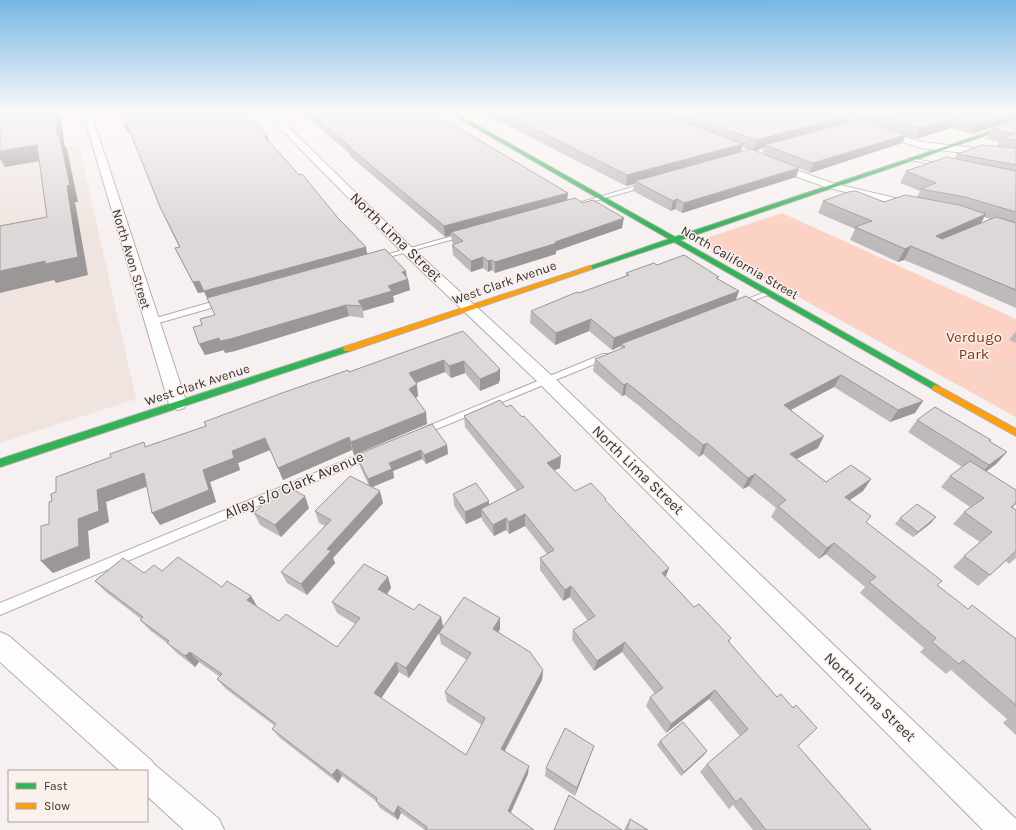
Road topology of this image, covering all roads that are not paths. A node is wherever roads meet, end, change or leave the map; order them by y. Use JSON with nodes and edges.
{"nodes":[{"id":1,"x":99,"y":152,"type":"edge"},
{"id":2,"x":308,"y":152,"type":"edge"},
{"id":3,"x":519,"y":152,"type":"edge"},
{"id":4,"x":931,"y":152,"type":"edge"},
{"id":5,"x":986,"y":152,"type":"edge"},
{"id":6,"x":1016,"y":156,"type":"edge"},
{"id":7,"x":911,"y":159,"type":"junction"},
{"id":8,"x":765,"y":161,"type":"edge"},
{"id":9,"x":948,"y":166,"type":"edge"},
{"id":10,"x":651,"y":183,"type":"edge"},
{"id":11,"x":829,"y":186,"type":"junction"},
{"id":12,"x":600,"y":198,"type":"junction"},
{"id":13,"x":925,"y":207,"type":"edge"},
{"id":14,"x":562,"y":208,"type":"edge"},
{"id":15,"x":469,"y":233,"type":"edge"},
{"id":16,"x":673,"y":238,"type":"junction"},
{"id":17,"x":407,"y":250,"type":"junction"},
{"id":18,"x":370,"y":260,"type":"edge"},
{"id":19,"x":768,"y":293,"type":"junction"},
{"id":20,"x":227,"y":301,"type":"edge"},
{"id":21,"x":731,"y":307,"type":"edge"},
{"id":22,"x":471,"y":308,"type":"junction"},
{"id":23,"x":152,"y":322,"type":"junction"},
{"id":24,"x":612,"y":354,"type":"edge"},
{"id":25,"x":546,"y":380,"type":"junction"},
{"id":26,"x":178,"y":404,"type":"junction"},
{"id":27,"x":1016,"y":433,"type":"edge"},
{"id":28,"x":413,"y":436,"type":"edge"},
{"id":29,"x":376,"y":451,"type":"edge"},
{"id":30,"x":0,"y":463,"type":"edge"},
{"id":31,"x":0,"y":609,"type":"edge"},
{"id":32,"x":0,"y":645,"type":"edge"},
{"id":33,"x":141,"y":770,"type":"edge"},
{"id":34,"x":148,"y":777,"type":"edge"},
{"id":35,"x":208,"y":830,"type":"edge"},
{"id":36,"x":1005,"y":830,"type":"edge"}],
"edges":[{"from":1,"to":23,"type":"street","name":"North Avon Street"},
{"from":2,"to":17,"type":"street","name":"North Lima Street"},
{"from":3,"to":12,"type":"street","name":"North California Street"},
{"from":4,"to":7,"type":"street","name":"West Clark Avenue"},
{"from":5,"to":6,"type":"street"},
{"from":7,"to":9,"type":"lane"},
{"from":7,"to":11,"type":"street","name":"West Clark Avenue"},
{"from":8,"to":11,"type":"street"},
{"from":10,"to":12,"type":"lane"},
{"from":11,"to":13,"type":"street"},
{"from":11,"to":16,"type":"street","name":"West Clark Avenue"},
{"from":12,"to":14,"type":"lane"},
{"from":12,"to":16,"type":"street","name":"North California Street"},
{"from":15,"to":17,"type":"lane"},
{"from":16,"to":19,"type":"street","name":"North California Street"},
{"from":16,"to":22,"type":"street","name":"West Clark Avenue"},
{"from":17,"to":18,"type":"lane"},
{"from":17,"to":22,"type":"street","name":"North Lima Street"},
{"from":19,"to":21,"type":"lane"},
{"from":19,"to":27,"type":"street","name":"North California Street"},
{"from":20,"to":23,"type":"lane"},
{"from":22,"to":25,"type":"street","name":"North Lima Street"},
{"from":22,"to":26,"type":"street","name":"West Clark Avenue"},
{"from":23,"to":26,"type":"street","name":"North Avon Street"},
{"from":24,"to":25,"type":"lane"},
{"from":25,"to":28,"type":"lane"},
{"from":25,"to":36,"type":"street","name":"North Lima Street"},
{"from":26,"to":30,"type":"street","name":"West Clark Avenue"},
{"from":29,"to":31,"type":"lane","name":"Alley s/o Clark Avenue"},
{"from":32,"to":33,"type":"street"},
{"from":34,"to":35,"type":"street"}]}
